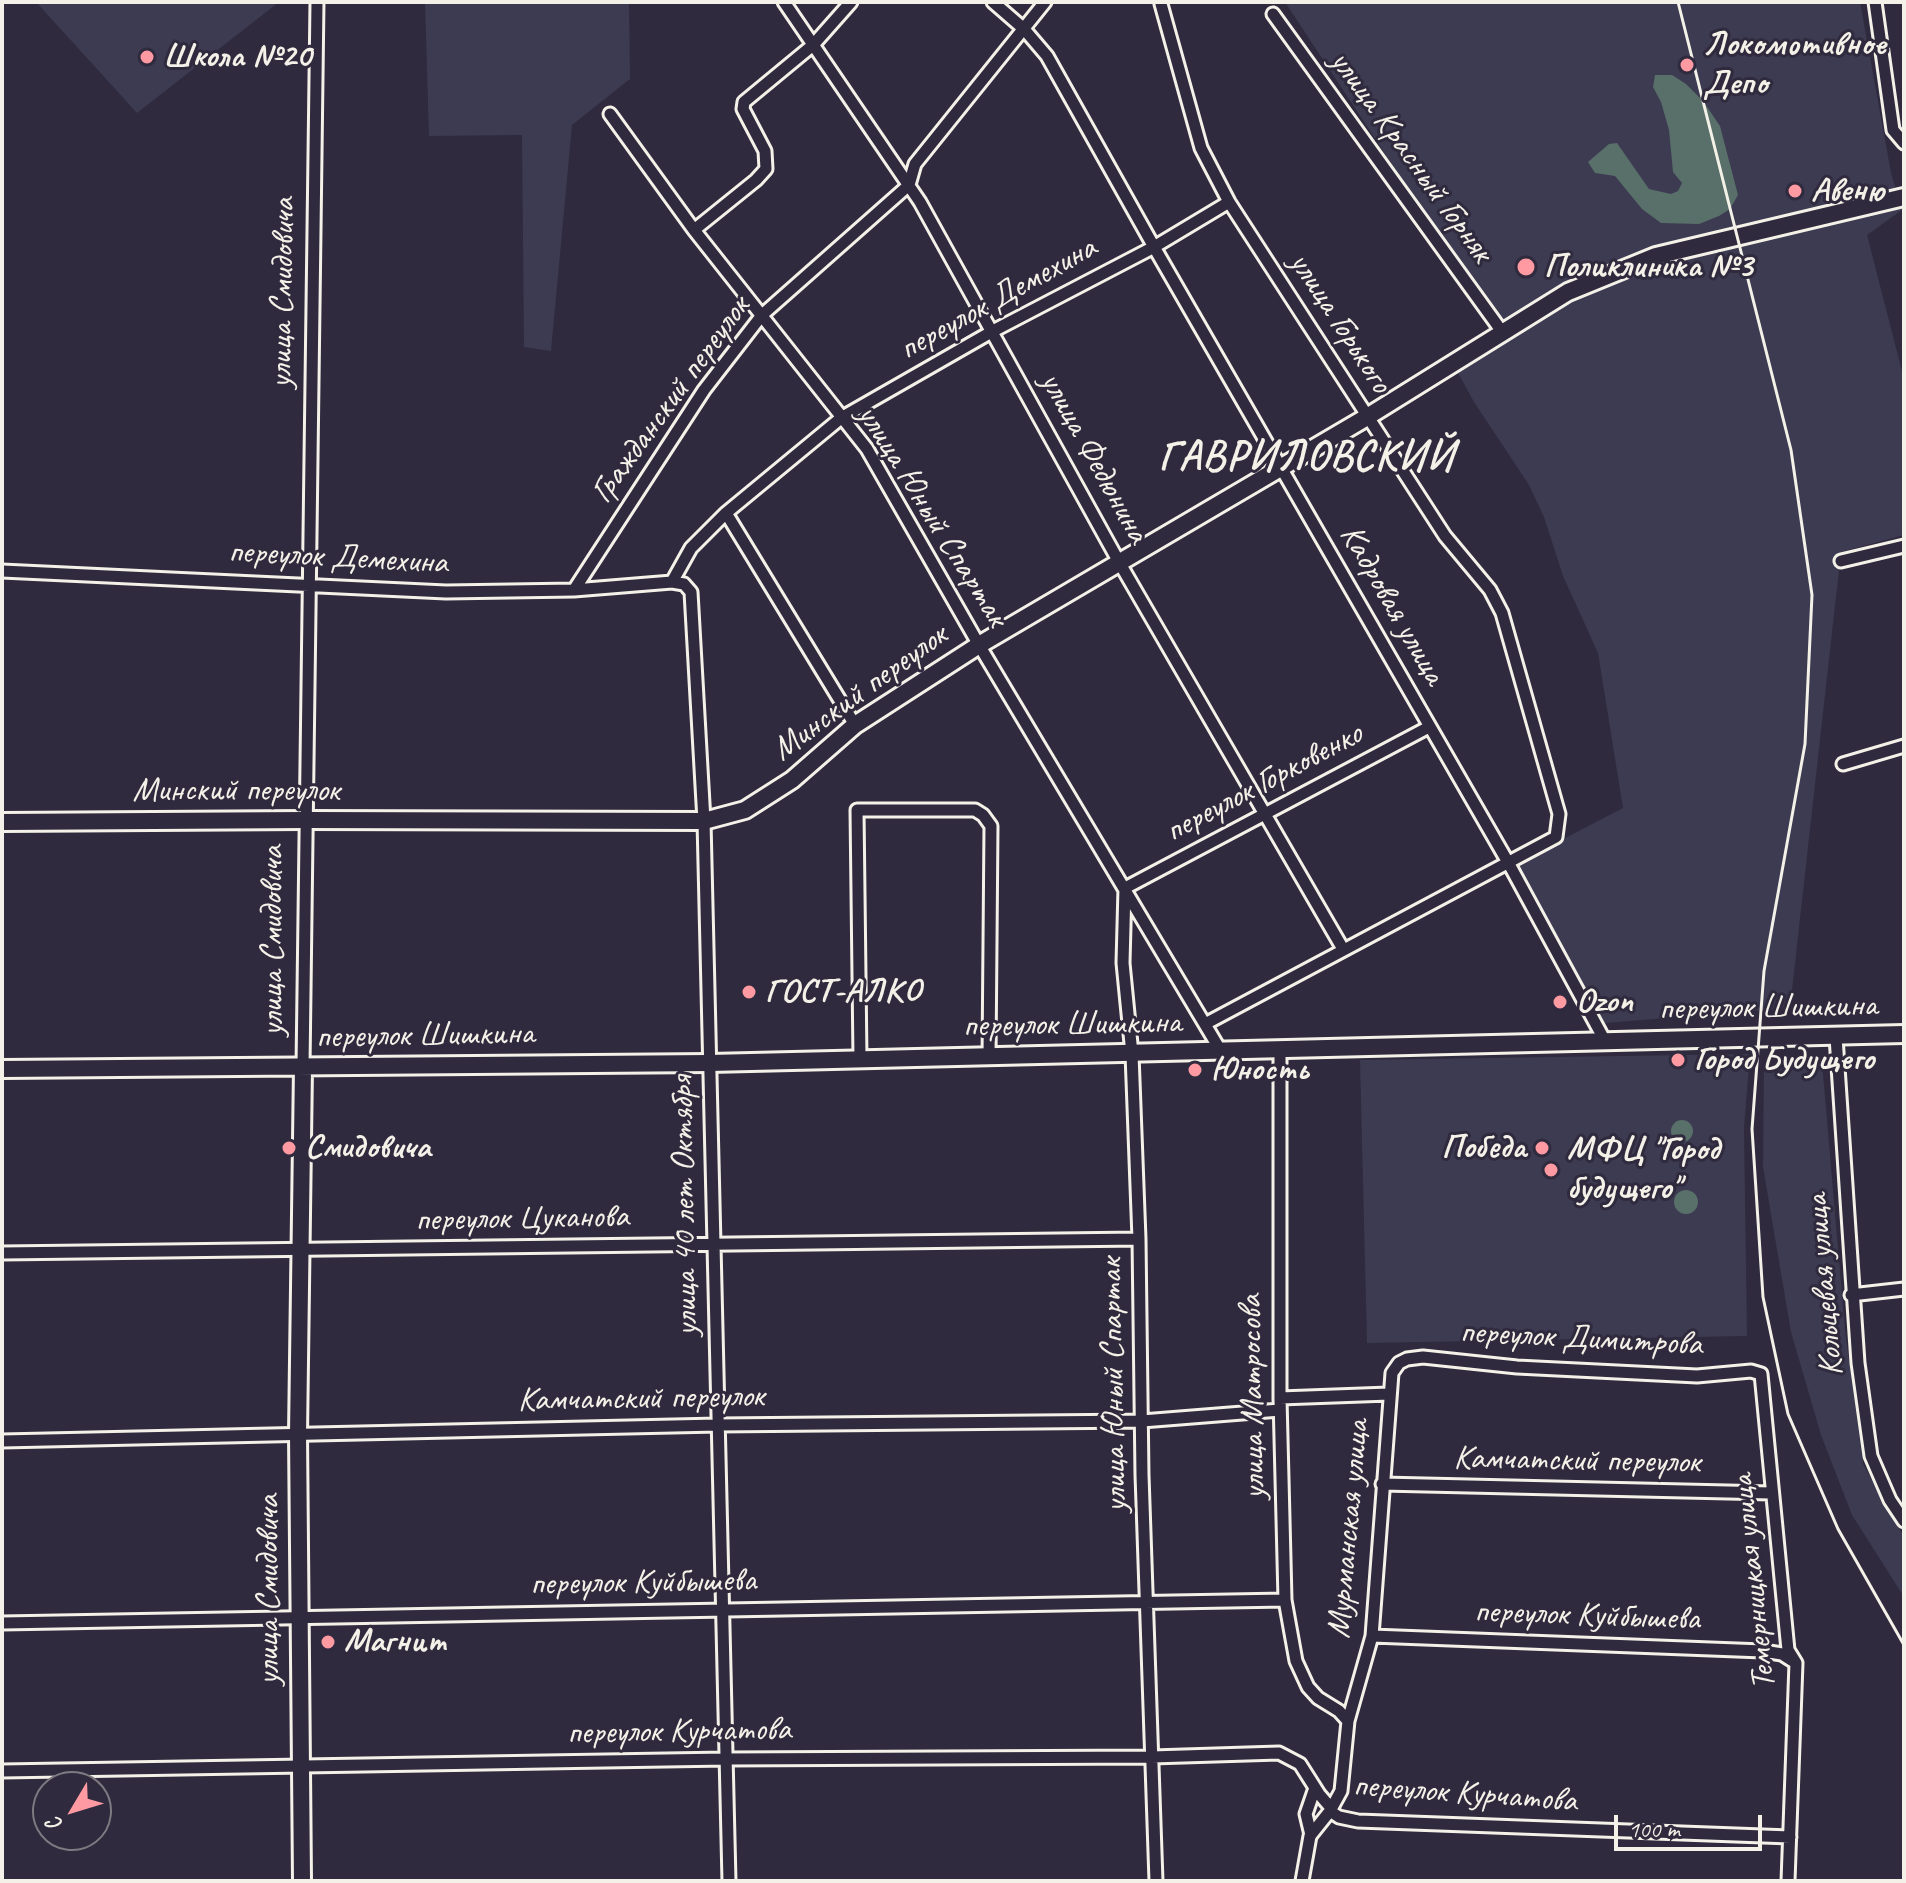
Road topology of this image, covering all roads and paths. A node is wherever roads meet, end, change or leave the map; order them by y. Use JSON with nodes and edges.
{"nodes":[{"id":1,"x":317,"y":2,"type":"edge"},
{"id":2,"x":784,"y":2,"type":"edge"},
{"id":3,"x":851,"y":2,"type":"edge"},
{"id":4,"x":993,"y":2,"type":"edge"},
{"id":5,"x":1045,"y":2,"type":"edge"},
{"id":6,"x":1875,"y":2,"type":"edge"},
{"id":7,"x":1161,"y":4,"type":"dead end"},
{"id":8,"x":1273,"y":14,"type":"dead end"},
{"id":9,"x":1024,"y":29,"type":"junction"},
{"id":10,"x":813,"y":45,"type":"junction"},
{"id":11,"x":610,"y":114,"type":"dead end"},
{"id":12,"x":1904,"y":143,"type":"edge"},
{"id":13,"x":909,"y":185,"type":"junction"},
{"id":14,"x":1904,"y":197,"type":"edge"},
{"id":15,"x":1229,"y":202,"type":"junction"},
{"id":16,"x":694,"y":230,"type":"junction"},
{"id":17,"x":1154,"y":247,"type":"junction"},
{"id":18,"x":762,"y":315,"type":"junction"},
{"id":19,"x":993,"y":331,"type":"junction"},
{"id":20,"x":1503,"y":333,"type":"junction"},
{"id":21,"x":1367,"y":417,"type":"junction"},
{"id":22,"x":841,"y":418,"type":"junction"},
{"id":23,"x":1282,"y":467,"type":"junction"},
{"id":24,"x":726,"y":513,"type":"junction"},
{"id":25,"x":1904,"y":546,"type":"edge"},
{"id":26,"x":1841,"y":561,"type":"dead end"},
{"id":27,"x":1119,"y":562,"type":"junction"},
{"id":28,"x":2,"y":571,"type":"edge"},
{"id":29,"x":672,"y":582,"type":"junction"},
{"id":30,"x":308,"y":585,"type":"junction"},
{"id":31,"x":574,"y":590,"type":"junction"},
{"id":32,"x":979,"y":645,"type":"junction"},
{"id":33,"x":855,"y":725,"type":"junction"},
{"id":34,"x":1429,"y":727,"type":"junction"},
{"id":35,"x":1904,"y":746,"type":"edge"},
{"id":36,"x":1843,"y":764,"type":"dead end"},
{"id":37,"x":1266,"y":814,"type":"junction"},
{"id":38,"x":304,"y":820,"type":"junction"},
{"id":39,"x":704,"y":821,"type":"junction"},
{"id":40,"x":2,"y":822,"type":"edge"},
{"id":41,"x":1556,"y":837,"type":"joint"},
{"id":42,"x":1509,"y":864,"type":"junction"},
{"id":43,"x":1125,"y":888,"type":"junction"},
{"id":44,"x":1343,"y":949,"type":"junction"},
{"id":45,"x":1205,"y":1024,"type":"junction"},
{"id":46,"x":1904,"y":1034,"type":"edge"},
{"id":47,"x":1836,"y":1037,"type":"junction"},
{"id":48,"x":1605,"y":1041,"type":"junction"},
{"id":49,"x":1280,"y":1050,"type":"junction"},
{"id":50,"x":1222,"y":1053,"type":"junction"},
{"id":51,"x":1132,"y":1054,"type":"junction"},
{"id":52,"x":989,"y":1058,"type":"junction"},
{"id":53,"x":860,"y":1059,"type":"junction"},
{"id":54,"x":710,"y":1063,"type":"junction"},
{"id":55,"x":303,"y":1067,"type":"junction"},
{"id":56,"x":2,"y":1069,"type":"edge"},
{"id":57,"x":1139,"y":1239,"type":"junction"},
{"id":58,"x":714,"y":1245,"type":"junction"},
{"id":59,"x":300,"y":1249,"type":"junction"},
{"id":60,"x":2,"y":1253,"type":"edge"},
{"id":61,"x":1904,"y":1289,"type":"edge"},
{"id":62,"x":1851,"y":1295,"type":"junction"},
{"id":63,"x":1399,"y":1363,"type":"joint"},
{"id":64,"x":1761,"y":1374,"type":"joint"},
{"id":65,"x":1389,"y":1394,"type":"junction"},
{"id":66,"x":1280,"y":1404,"type":"junction"},
{"id":67,"x":1142,"y":1421,"type":"junction"},
{"id":68,"x":718,"y":1425,"type":"junction"},
{"id":69,"x":298,"y":1434,"type":"junction"},
{"id":70,"x":2,"y":1441,"type":"edge"},
{"id":71,"x":1382,"y":1484,"type":"junction"},
{"id":72,"x":1771,"y":1493,"type":"junction"},
{"id":73,"x":1904,"y":1521,"type":"edge"},
{"id":74,"x":1285,"y":1600,"type":"junction"},
{"id":75,"x":1147,"y":1601,"type":"junction"},
{"id":76,"x":723,"y":1609,"type":"junction"},
{"id":77,"x":299,"y":1618,"type":"junction"},
{"id":78,"x":2,"y":1623,"type":"edge"},
{"id":79,"x":1372,"y":1636,"type":"junction"},
{"id":80,"x":1796,"y":1663,"type":"junction"},
{"id":81,"x":1348,"y":1721,"type":"junction"},
{"id":82,"x":1152,"y":1757,"type":"junction"},
{"id":83,"x":726,"y":1759,"type":"junction"},
{"id":84,"x":299,"y":1766,"type":"junction"},
{"id":85,"x":2,"y":1771,"type":"edge"},
{"id":86,"x":1315,"y":1788,"type":"junction"},
{"id":87,"x":1331,"y":1809,"type":"junction"},
{"id":88,"x":1311,"y":1835,"type":"junction"},
{"id":89,"x":1790,"y":1837,"type":"junction"},
{"id":90,"x":302,"y":1881,"type":"edge"},
{"id":91,"x":729,"y":1881,"type":"edge"},
{"id":92,"x":1156,"y":1881,"type":"edge"},
{"id":93,"x":1302,"y":1881,"type":"edge"},
{"id":94,"x":1788,"y":1881,"type":"edge"}],
"edges":[{"from":1,"to":30,"type":"street","name":"улица Смидовича"},
{"from":2,"to":10,"type":"street","name":"улица Федюнина"},
{"from":3,"to":10,"type":"street"},
{"from":4,"to":9,"type":"street","name":"Кадровая улица"},
{"from":5,"to":9,"type":"street","name":"Гражданский переулок"},
{"from":6,"to":12,"type":"street"},
{"from":7,"to":15,"type":"street","name":"улица Горького"},
{"from":8,"to":20,"type":"street","name":"улица Красный Горняк"},
{"from":9,"to":13,"type":"street","name":"Гражданский переулок"},
{"from":9,"to":17,"type":"street","name":"Кадровая улица"},
{"from":10,"to":13,"type":"street","name":"улица Федюнина"},
{"from":10,"to":16,"type":"street"},
{"from":11,"to":16,"type":"street","name":"улица Юный Спартак"},
{"from":13,"to":18,"type":"street","name":"Гражданский переулок"},
{"from":13,"to":19,"type":"street","name":"улица Федюнина"},
{"from":14,"to":20,"type":"street","name":"Минский переулок"},
{"from":15,"to":17,"type":"street","name":"переулок Демехина"},
{"from":15,"to":21,"type":"street","name":"улица Горького"},
{"from":16,"to":18,"type":"street","name":"улица Юный Спартак"},
{"from":17,"to":19,"type":"street","name":"переулок Демехина"},
{"from":17,"to":23,"type":"street","name":"Кадровая улица"},
{"from":18,"to":22,"type":"street","name":"улица Юный Спартак"},
{"from":18,"to":31,"type":"street","name":"Гражданский переулок"},
{"from":19,"to":22,"type":"street","name":"переулок Демехина"},
{"from":19,"to":27,"type":"street","name":"улица Федюнина"},
{"from":20,"to":21,"type":"street","name":"Минский переулок"},
{"from":21,"to":23,"type":"street","name":"Минский переулок"},
{"from":21,"to":41,"type":"street","name":"улица Горького"},
{"from":22,"to":24,"type":"street","name":"переулок Демехина"},
{"from":22,"to":32,"type":"street","name":"улица Юный Спартак"},
{"from":23,"to":27,"type":"street","name":"Минский переулок"},
{"from":23,"to":34,"type":"street","name":"Кадровая улица"},
{"from":24,"to":29,"type":"street","name":"переулок Демехина"},
{"from":24,"to":33,"type":"street"},
{"from":25,"to":26,"type":"street"},
{"from":27,"to":32,"type":"street","name":"Минский переулок"},
{"from":27,"to":37,"type":"street","name":"улица Федюнина"},
{"from":28,"to":30,"type":"street","name":"переулок Демехина"},
{"from":29,"to":31,"type":"street","name":"переулок Демехина"},
{"from":29,"to":39,"type":"street","name":"улица 40 лет Октября"},
{"from":30,"to":31,"type":"street","name":"переулок Демехина"},
{"from":30,"to":38,"type":"street","name":"улица Смидовича"},
{"from":32,"to":33,"type":"street","name":"Минский переулок"},
{"from":32,"to":43,"type":"street","name":"улица Юный Спартак"},
{"from":33,"to":39,"type":"street","name":"Минский переулок"},
{"from":34,"to":37,"type":"street","name":"переулок Горковенко"},
{"from":34,"to":42,"type":"street","name":"Кадровая улица"},
{"from":35,"to":36,"type":"street"},
{"from":37,"to":43,"type":"street","name":"переулок Горковенко"},
{"from":37,"to":44,"type":"street","name":"улица Федюнина"},
{"from":38,"to":39,"type":"street","name":"Минский переулок"},
{"from":38,"to":40,"type":"street","name":"Минский переулок"},
{"from":38,"to":55,"type":"street","name":"улица Смидовича"},
{"from":39,"to":54,"type":"street","name":"улица 40 лет Октября"},
{"from":41,"to":42,"type":"street","name":"переулок Шишкина"},
{"from":42,"to":44,"type":"street","name":"переулок Шишкина"},
{"from":42,"to":48,"type":"street","name":"Кадровая улица"},
{"from":43,"to":45,"type":"street","name":"улица Юный Спартак"},
{"from":43,"to":51,"type":"street","name":"улица Юный Спартак"},
{"from":44,"to":45,"type":"street","name":"переулок Шишкина"},
{"from":45,"to":50,"type":"street","name":"улица Юный Спартак"},
{"from":46,"to":47,"type":"street","name":"переулок Шишкина"},
{"from":47,"to":48,"type":"street","name":"переулок Шишкина"},
{"from":47,"to":62,"type":"street","name":"Кольцевая улица"},
{"from":48,"to":49,"type":"street","name":"переулок Шишкина"},
{"from":49,"to":50,"type":"street","name":"переулок Шишкина"},
{"from":49,"to":66,"type":"street","name":"улица Матросова"},
{"from":50,"to":51,"type":"street","name":"переулок Шишкина"},
{"from":51,"to":52,"type":"street","name":"переулок Шишкина"},
{"from":51,"to":57,"type":"street","name":"улица Юный Спартак"},
{"from":52,"to":53,"type":"street","name":"переулок Шишкина"},
{"from":52,"to":53,"type":"street"},
{"from":53,"to":54,"type":"street","name":"переулок Шишкина"},
{"from":54,"to":55,"type":"street","name":"переулок Шишкина"},
{"from":54,"to":58,"type":"street","name":"улица 40 лет Октября"},
{"from":55,"to":56,"type":"street","name":"переулок Шишкина"},
{"from":55,"to":59,"type":"street","name":"улица Смидовича"},
{"from":57,"to":58,"type":"street","name":"переулок Цуканова"},
{"from":57,"to":67,"type":"street","name":"улица Юный Спартак"},
{"from":58,"to":59,"type":"street","name":"переулок Цуканова"},
{"from":58,"to":68,"type":"street","name":"улица 40 лет Октября"},
{"from":59,"to":60,"type":"street","name":"переулок Цуканова"},
{"from":59,"to":69,"type":"street","name":"улица Смидовича"},
{"from":61,"to":62,"type":"street"},
{"from":62,"to":73,"type":"street","name":"Кольцевая улица"},
{"from":63,"to":64,"type":"street","name":"переулок Димитрова"},
{"from":63,"to":65,"type":"street","name":"Мурманская улица"},
{"from":64,"to":72,"type":"street","name":"Темерницкая улица"},
{"from":65,"to":66,"type":"street"},
{"from":65,"to":71,"type":"street","name":"Мурманская улица"},
{"from":66,"to":67,"type":"street","name":"Камчатский переулок"},
{"from":66,"to":74,"type":"street","name":"улица Матросова"},
{"from":67,"to":68,"type":"street","name":"Камчатский переулок"},
{"from":67,"to":75,"type":"street","name":"улица Юный Спартак"},
{"from":68,"to":69,"type":"street","name":"Камчатский переулок"},
{"from":68,"to":76,"type":"street","name":"улица 40 лет Октября"},
{"from":69,"to":70,"type":"street","name":"Камчатский переулок"},
{"from":69,"to":77,"type":"street","name":"улица Смидовича"},
{"from":71,"to":72,"type":"street","name":"Камчатский переулок"},
{"from":71,"to":79,"type":"street","name":"Мурманская улица"},
{"from":72,"to":80,"type":"street","name":"Темерницкая улица"},
{"from":74,"to":75,"type":"street","name":"переулок Куйбышева"},
{"from":74,"to":81,"type":"street","name":"улица Матросова"},
{"from":75,"to":76,"type":"street","name":"переулок Куйбышева"},
{"from":75,"to":82,"type":"street","name":"улица Юный Спартак"},
{"from":76,"to":77,"type":"street","name":"переулок Куйбышева"},
{"from":76,"to":83,"type":"street","name":"улица 40 лет Октября"},
{"from":77,"to":78,"type":"street","name":"переулок Куйбышева"},
{"from":77,"to":84,"type":"street","name":"улица Смидовича"},
{"from":79,"to":80,"type":"street","name":"переулок Куйбышева"},
{"from":79,"to":81,"type":"street","name":"Мурманская улица"},
{"from":80,"to":89,"type":"street","name":"Темерницкая улица"},
{"from":81,"to":87,"type":"street","name":"Мурманская улица"},
{"from":82,"to":83,"type":"street","name":"переулок Курчатова"},
{"from":82,"to":86,"type":"street","name":"переулок Курчатова"},
{"from":82,"to":92,"type":"street","name":"улица Юный Спартак"},
{"from":83,"to":84,"type":"street","name":"переулок Курчатова"},
{"from":83,"to":91,"type":"street","name":"улица 40 лет Октября"},
{"from":84,"to":85,"type":"street","name":"переулок Курчатова"},
{"from":84,"to":90,"type":"street","name":"улица Смидовича"},
{"from":86,"to":87,"type":"street","name":"переулок Курчатова"},
{"from":86,"to":88,"type":"street"},
{"from":87,"to":88,"type":"street","name":"Мурманская улица"},
{"from":87,"to":89,"type":"street","name":"переулок Курчатова"},
{"from":88,"to":93,"type":"street","name":"Мурманская улица"},
{"from":89,"to":94,"type":"street","name":"Темерницкая улица"}]}
